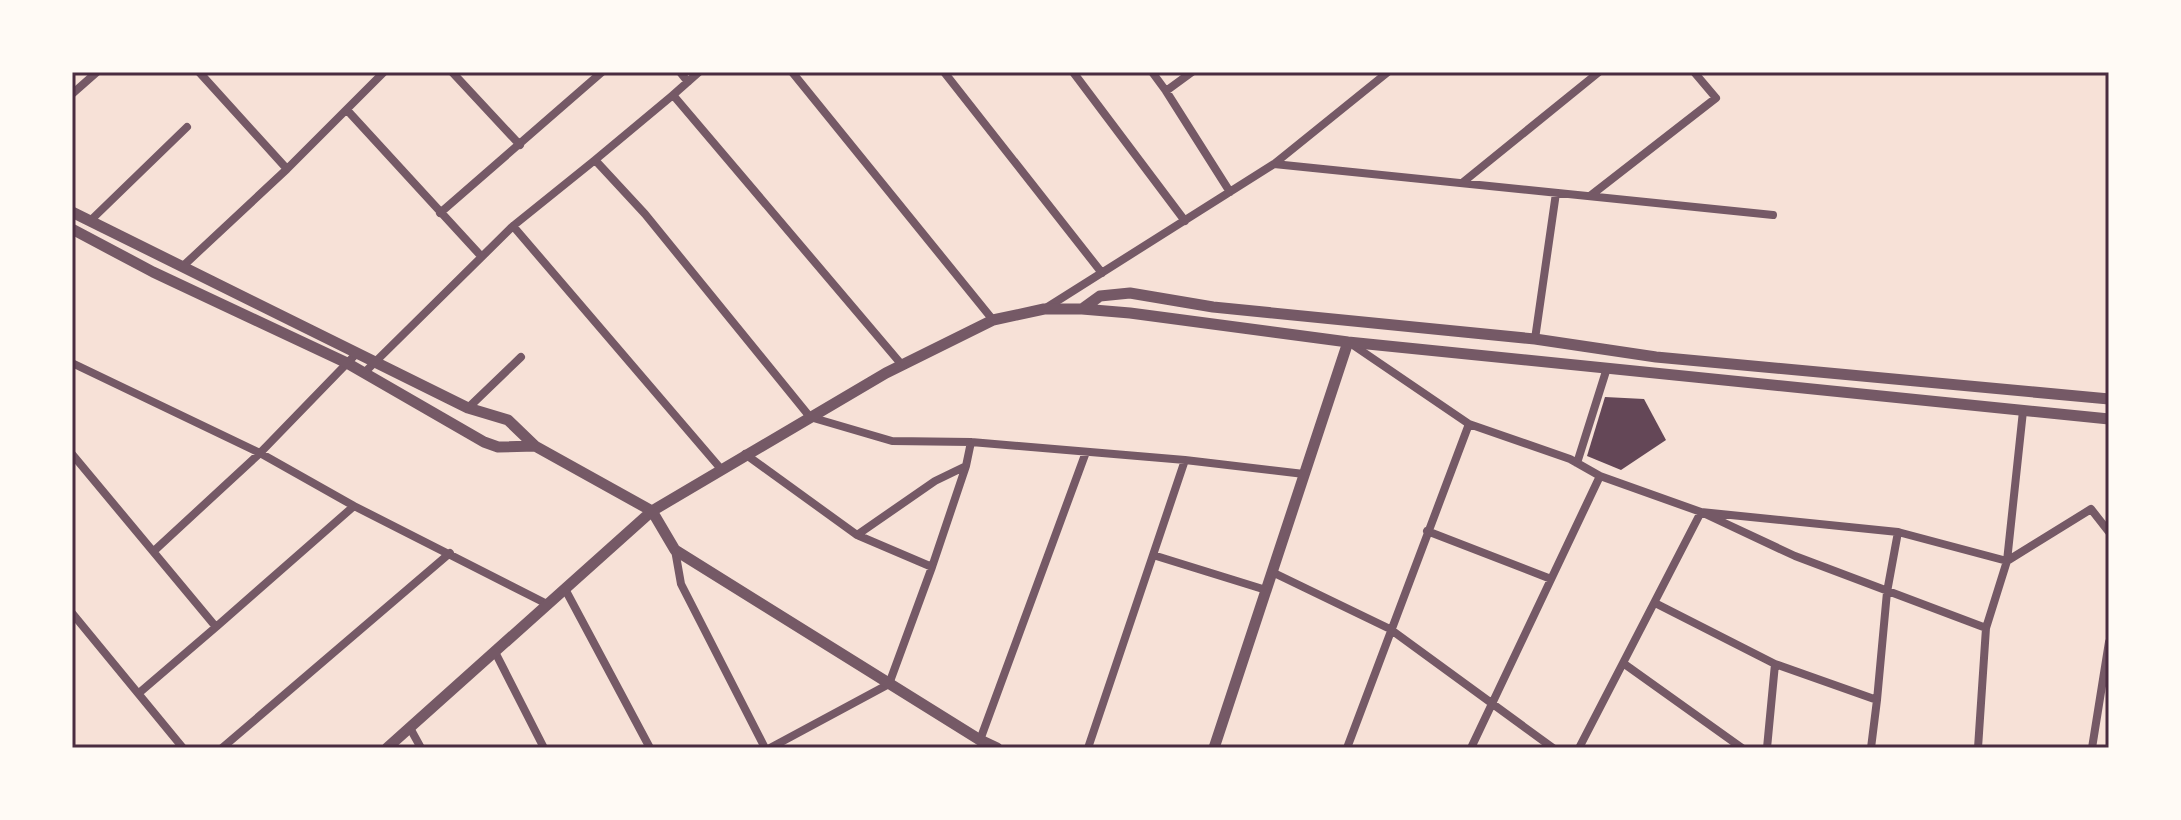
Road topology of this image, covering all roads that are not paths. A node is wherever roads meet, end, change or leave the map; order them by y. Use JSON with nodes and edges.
{"nodes":[{"id":1,"x":97,"y":72,"type":"edge"},
{"id":2,"x":199,"y":72,"type":"edge"},
{"id":3,"x":365,"y":72,"type":"edge"},
{"id":4,"x":384,"y":72,"type":"edge"},
{"id":5,"x":452,"y":72,"type":"edge"},
{"id":6,"x":602,"y":72,"type":"edge"},
{"id":7,"x":680,"y":72,"type":"edge"},
{"id":8,"x":699,"y":72,"type":"edge"},
{"id":9,"x":792,"y":72,"type":"edge"},
{"id":10,"x":944,"y":72,"type":"edge"},
{"id":11,"x":1073,"y":72,"type":"edge"},
{"id":12,"x":1152,"y":72,"type":"edge"},
{"id":13,"x":1192,"y":72,"type":"edge"},
{"id":14,"x":1388,"y":72,"type":"edge"},
{"id":15,"x":1599,"y":72,"type":"edge"},
{"id":16,"x":1694,"y":72,"type":"edge"},
{"id":17,"x":374,"y":82,"type":"junction"},
{"id":18,"x":688,"y":82,"type":"junction"},
{"id":19,"x":1166,"y":91,"type":"junction"},
{"id":20,"x":72,"y":94,"type":"edge"},
{"id":21,"x":673,"y":95,"type":"junction"},
{"id":22,"x":347,"y":110,"type":"junction"},
{"id":23,"x":187,"y":127,"type":"dead end"},
{"id":24,"x":520,"y":145,"type":"junction"},
{"id":25,"x":595,"y":160,"type":"junction"},
{"id":26,"x":1274,"y":164,"type":"junction"},
{"id":27,"x":287,"y":169,"type":"junction"},
{"id":28,"x":1462,"y":183,"type":"junction"},
{"id":29,"x":1230,"y":192,"type":"junction"},
{"id":30,"x":1556,"y":193,"type":"junction"},
{"id":31,"x":1590,"y":196,"type":"junction"},
{"id":32,"x":72,"y":212,"type":"edge"},
{"id":33,"x":440,"y":213,"type":"junction"},
{"id":34,"x":1773,"y":215,"type":"dead end"},
{"id":35,"x":90,"y":221,"type":"junction"},
{"id":36,"x":1185,"y":221,"type":"junction"},
{"id":37,"x":513,"y":226,"type":"junction"},
{"id":38,"x":72,"y":229,"type":"edge"},
{"id":39,"x":126,"y":239,"type":"junction"},
{"id":40,"x":116,"y":252,"type":"junction"},
{"id":41,"x":481,"y":256,"type":"junction"},
{"id":42,"x":182,"y":267,"type":"junction"},
{"id":43,"x":1102,"y":273,"type":"junction"},
{"id":44,"x":1044,"y":309,"type":"junction"},
{"id":45,"x":1082,"y":309,"type":"junction"},
{"id":46,"x":993,"y":320,"type":"junction"},
{"id":47,"x":1535,"y":339,"type":"junction"},
{"id":48,"x":1348,"y":342,"type":"junction"},
{"id":49,"x":357,"y":353,"type":"junction"},
{"id":50,"x":521,"y":357,"type":"dead end"},
{"id":51,"x":374,"y":361,"type":"junction"},
{"id":52,"x":72,"y":363,"type":"edge"},
{"id":53,"x":347,"y":363,"type":"junction"},
{"id":54,"x":902,"y":365,"type":"junction"},
{"id":55,"x":1607,"y":368,"type":"junction"},
{"id":56,"x":364,"y":373,"type":"junction"},
{"id":57,"x":2109,"y":399,"type":"edge"},
{"id":58,"x":468,"y":408,"type":"junction"},
{"id":59,"x":2023,"y":411,"type":"junction"},
{"id":60,"x":810,"y":417,"type":"junction"},
{"id":61,"x":2109,"y":419,"type":"edge"},
{"id":62,"x":1469,"y":424,"type":"junction"},
{"id":63,"x":456,"y":426,"type":"junction"},
{"id":64,"x":971,"y":442,"type":"junction"},
{"id":65,"x":535,"y":446,"type":"junction"},
{"id":66,"x":1086,"y":452,"type":"junction"},
{"id":67,"x":260,"y":453,"type":"junction"},
{"id":68,"x":72,"y":454,"type":"edge"},
{"id":69,"x":745,"y":454,"type":"junction"},
{"id":70,"x":1185,"y":460,"type":"junction"},
{"id":71,"x":1577,"y":463,"type":"junction"},
{"id":72,"x":966,"y":466,"type":"junction"},
{"id":73,"x":721,"y":469,"type":"junction"},
{"id":74,"x":1304,"y":474,"type":"junction"},
{"id":75,"x":1600,"y":476,"type":"junction"},
{"id":76,"x":354,"y":506,"type":"junction"},
{"id":77,"x":652,"y":511,"type":"junction"},
{"id":78,"x":1701,"y":512,"type":"junction"},
{"id":79,"x":1427,"y":531,"type":"junction"},
{"id":80,"x":1898,"y":532,"type":"junction"},
{"id":81,"x":2109,"y":532,"type":"edge"},
{"id":82,"x":857,"y":535,"type":"junction"},
{"id":83,"x":155,"y":550,"type":"junction"},
{"id":84,"x":675,"y":550,"type":"junction"},
{"id":85,"x":450,"y":553,"type":"junction"},
{"id":86,"x":1153,"y":555,"type":"junction"},
{"id":87,"x":2007,"y":561,"type":"junction"},
{"id":88,"x":932,"y":567,"type":"junction"},
{"id":89,"x":1272,"y":572,"type":"junction"},
{"id":90,"x":1551,"y":579,"type":"junction"},
{"id":91,"x":565,"y":589,"type":"junction"},
{"id":92,"x":1266,"y":590,"type":"junction"},
{"id":93,"x":1887,"y":592,"type":"junction"},
{"id":94,"x":1655,"y":603,"type":"junction"},
{"id":95,"x":547,"y":604,"type":"junction"},
{"id":96,"x":72,"y":613,"type":"edge"},
{"id":97,"x":216,"y":627,"type":"junction"},
{"id":98,"x":1986,"y":628,"type":"junction"},
{"id":99,"x":1390,"y":629,"type":"junction"},
{"id":100,"x":2109,"y":642,"type":"edge"},
{"id":101,"x":495,"y":652,"type":"junction"},
{"id":102,"x":1623,"y":663,"type":"junction"},
{"id":103,"x":1775,"y":664,"type":"junction"},
{"id":104,"x":889,"y":684,"type":"junction"},
{"id":105,"x":139,"y":693,"type":"junction"},
{"id":106,"x":1877,"y":700,"type":"junction"},
{"id":107,"x":1492,"y":704,"type":"junction"},
{"id":108,"x":410,"y":728,"type":"junction"},
{"id":109,"x":980,"y":740,"type":"junction"},
{"id":110,"x":183,"y":748,"type":"edge"},
{"id":111,"x":222,"y":748,"type":"edge"},
{"id":112,"x":387,"y":748,"type":"edge"},
{"id":113,"x":421,"y":748,"type":"edge"},
{"id":114,"x":544,"y":748,"type":"edge"},
{"id":115,"x":650,"y":748,"type":"edge"},
{"id":116,"x":767,"y":748,"type":"edge"},
{"id":117,"x":997,"y":748,"type":"edge"},
{"id":118,"x":1088,"y":748,"type":"edge"},
{"id":119,"x":1214,"y":748,"type":"edge"},
{"id":120,"x":1347,"y":748,"type":"edge"},
{"id":121,"x":1471,"y":748,"type":"edge"},
{"id":122,"x":1553,"y":748,"type":"edge"},
{"id":123,"x":1579,"y":748,"type":"edge"},
{"id":124,"x":1742,"y":748,"type":"edge"},
{"id":125,"x":1767,"y":748,"type":"edge"},
{"id":126,"x":1871,"y":748,"type":"edge"},
{"id":127,"x":1978,"y":748,"type":"edge"},
{"id":128,"x":2092,"y":748,"type":"edge"}],
"edges":[{"from":1,"to":20,"type":"street"},
{"from":2,"to":27,"type":"street"},
{"from":3,"to":17,"type":"street"},
{"from":4,"to":17,"type":"street"},
{"from":5,"to":24,"type":"street"},
{"from":6,"to":24,"type":"street"},
{"from":7,"to":18,"type":"street"},
{"from":8,"to":18,"type":"street"},
{"from":9,"to":46,"type":"street"},
{"from":10,"to":43,"type":"street"},
{"from":11,"to":36,"type":"street"},
{"from":12,"to":19,"type":"street"},
{"from":13,"to":19,"type":"street"},
{"from":14,"to":26,"type":"street"},
{"from":15,"to":28,"type":"street"},
{"from":16,"to":31,"type":"street"},
{"from":17,"to":22,"type":"street"},
{"from":18,"to":21,"type":"street"},
{"from":19,"to":29,"type":"street"},
{"from":21,"to":25,"type":"street"},
{"from":21,"to":54,"type":"street"},
{"from":22,"to":27,"type":"street"},
{"from":22,"to":33,"type":"street"},
{"from":23,"to":35,"type":"street"},
{"from":24,"to":33,"type":"street"},
{"from":25,"to":37,"type":"street"},
{"from":25,"to":60,"type":"street"},
{"from":26,"to":28,"type":"street"},
{"from":26,"to":29,"type":"street"},
{"from":27,"to":42,"type":"street"},
{"from":28,"to":30,"type":"street"},
{"from":29,"to":36,"type":"street"},
{"from":30,"to":31,"type":"street"},
{"from":30,"to":47,"type":"street"},
{"from":31,"to":34,"type":"street"},
{"from":32,"to":35,"type":"street"},
{"from":33,"to":41,"type":"street"},
{"from":35,"to":39,"type":"street"},
{"from":36,"to":43,"type":"street"},
{"from":37,"to":41,"type":"street"},
{"from":37,"to":73,"type":"street"},
{"from":38,"to":40,"type":"street"},
{"from":39,"to":40,"type":"street"},
{"from":39,"to":42,"type":"street"},
{"from":40,"to":53,"type":"street"},
{"from":41,"to":51,"type":"street"},
{"from":42,"to":49,"type":"street"},
{"from":43,"to":44,"type":"street"},
{"from":44,"to":45,"type":"street"},
{"from":44,"to":46,"type":"street"},
{"from":45,"to":47,"type":"street"},
{"from":45,"to":48,"type":"street"},
{"from":46,"to":54,"type":"street"},
{"from":47,"to":57,"type":"street"},
{"from":48,"to":55,"type":"street"},
{"from":48,"to":62,"type":"street"},
{"from":48,"to":74,"type":"street"},
{"from":49,"to":51,"type":"street"},
{"from":49,"to":53,"type":"street"},
{"from":50,"to":58,"type":"street"},
{"from":51,"to":56,"type":"street"},
{"from":51,"to":58,"type":"street"},
{"from":52,"to":67,"type":"street"},
{"from":53,"to":56,"type":"street"},
{"from":53,"to":67,"type":"street"},
{"from":54,"to":60,"type":"street"},
{"from":55,"to":59,"type":"street"},
{"from":55,"to":71,"type":"street"},
{"from":56,"to":63,"type":"street"},
{"from":58,"to":63,"type":"street"},
{"from":58,"to":65,"type":"street"},
{"from":59,"to":61,"type":"street"},
{"from":59,"to":87,"type":"street"},
{"from":60,"to":64,"type":"street"},
{"from":60,"to":69,"type":"street"},
{"from":62,"to":71,"type":"street"},
{"from":62,"to":79,"type":"street"},
{"from":63,"to":65,"type":"street"},
{"from":64,"to":66,"type":"street"},
{"from":64,"to":72,"type":"street"},
{"from":65,"to":77,"type":"street"},
{"from":66,"to":70,"type":"street"},
{"from":66,"to":109,"type":"street"},
{"from":67,"to":76,"type":"street"},
{"from":67,"to":83,"type":"street"},
{"from":68,"to":83,"type":"street"},
{"from":69,"to":73,"type":"street"},
{"from":69,"to":82,"type":"street"},
{"from":70,"to":74,"type":"street"},
{"from":70,"to":86,"type":"street"},
{"from":71,"to":75,"type":"street"},
{"from":72,"to":82,"type":"street"},
{"from":72,"to":88,"type":"street"},
{"from":73,"to":77,"type":"street"},
{"from":74,"to":89,"type":"street"},
{"from":75,"to":78,"type":"street"},
{"from":75,"to":90,"type":"street"},
{"from":76,"to":85,"type":"street"},
{"from":76,"to":97,"type":"street"},
{"from":77,"to":84,"type":"street"},
{"from":77,"to":91,"type":"street"},
{"from":78,"to":80,"type":"street"},
{"from":78,"to":93,"type":"street"},
{"from":78,"to":94,"type":"street"},
{"from":79,"to":90,"type":"street"},
{"from":79,"to":99,"type":"street"},
{"from":80,"to":87,"type":"street"},
{"from":80,"to":93,"type":"street"},
{"from":81,"to":87,"type":"street"},
{"from":82,"to":88,"type":"street"},
{"from":83,"to":97,"type":"street"},
{"from":84,"to":104,"type":"street"},
{"from":84,"to":116,"type":"street"},
{"from":85,"to":95,"type":"street"},
{"from":85,"to":111,"type":"street"},
{"from":86,"to":92,"type":"street"},
{"from":86,"to":118,"type":"street"},
{"from":87,"to":98,"type":"street"},
{"from":88,"to":104,"type":"street"},
{"from":89,"to":92,"type":"street"},
{"from":89,"to":99,"type":"street"},
{"from":90,"to":107,"type":"street"},
{"from":91,"to":95,"type":"street"},
{"from":91,"to":115,"type":"street"},
{"from":92,"to":119,"type":"street"},
{"from":93,"to":98,"type":"street"},
{"from":93,"to":106,"type":"street"},
{"from":94,"to":102,"type":"street"},
{"from":94,"to":103,"type":"street"},
{"from":95,"to":101,"type":"street"},
{"from":96,"to":105,"type":"street"},
{"from":97,"to":105,"type":"street"},
{"from":98,"to":127,"type":"street"},
{"from":99,"to":107,"type":"street"},
{"from":99,"to":120,"type":"street"},
{"from":100,"to":128,"type":"street"},
{"from":101,"to":108,"type":"street"},
{"from":101,"to":114,"type":"street"},
{"from":102,"to":123,"type":"street"},
{"from":102,"to":124,"type":"street"},
{"from":103,"to":106,"type":"street"},
{"from":103,"to":125,"type":"street"},
{"from":104,"to":109,"type":"street"},
{"from":104,"to":116,"type":"street"},
{"from":105,"to":110,"type":"street"},
{"from":106,"to":126,"type":"street"},
{"from":107,"to":121,"type":"street"},
{"from":107,"to":122,"type":"street"},
{"from":108,"to":112,"type":"street"},
{"from":108,"to":113,"type":"street"},
{"from":109,"to":117,"type":"street"}]}
